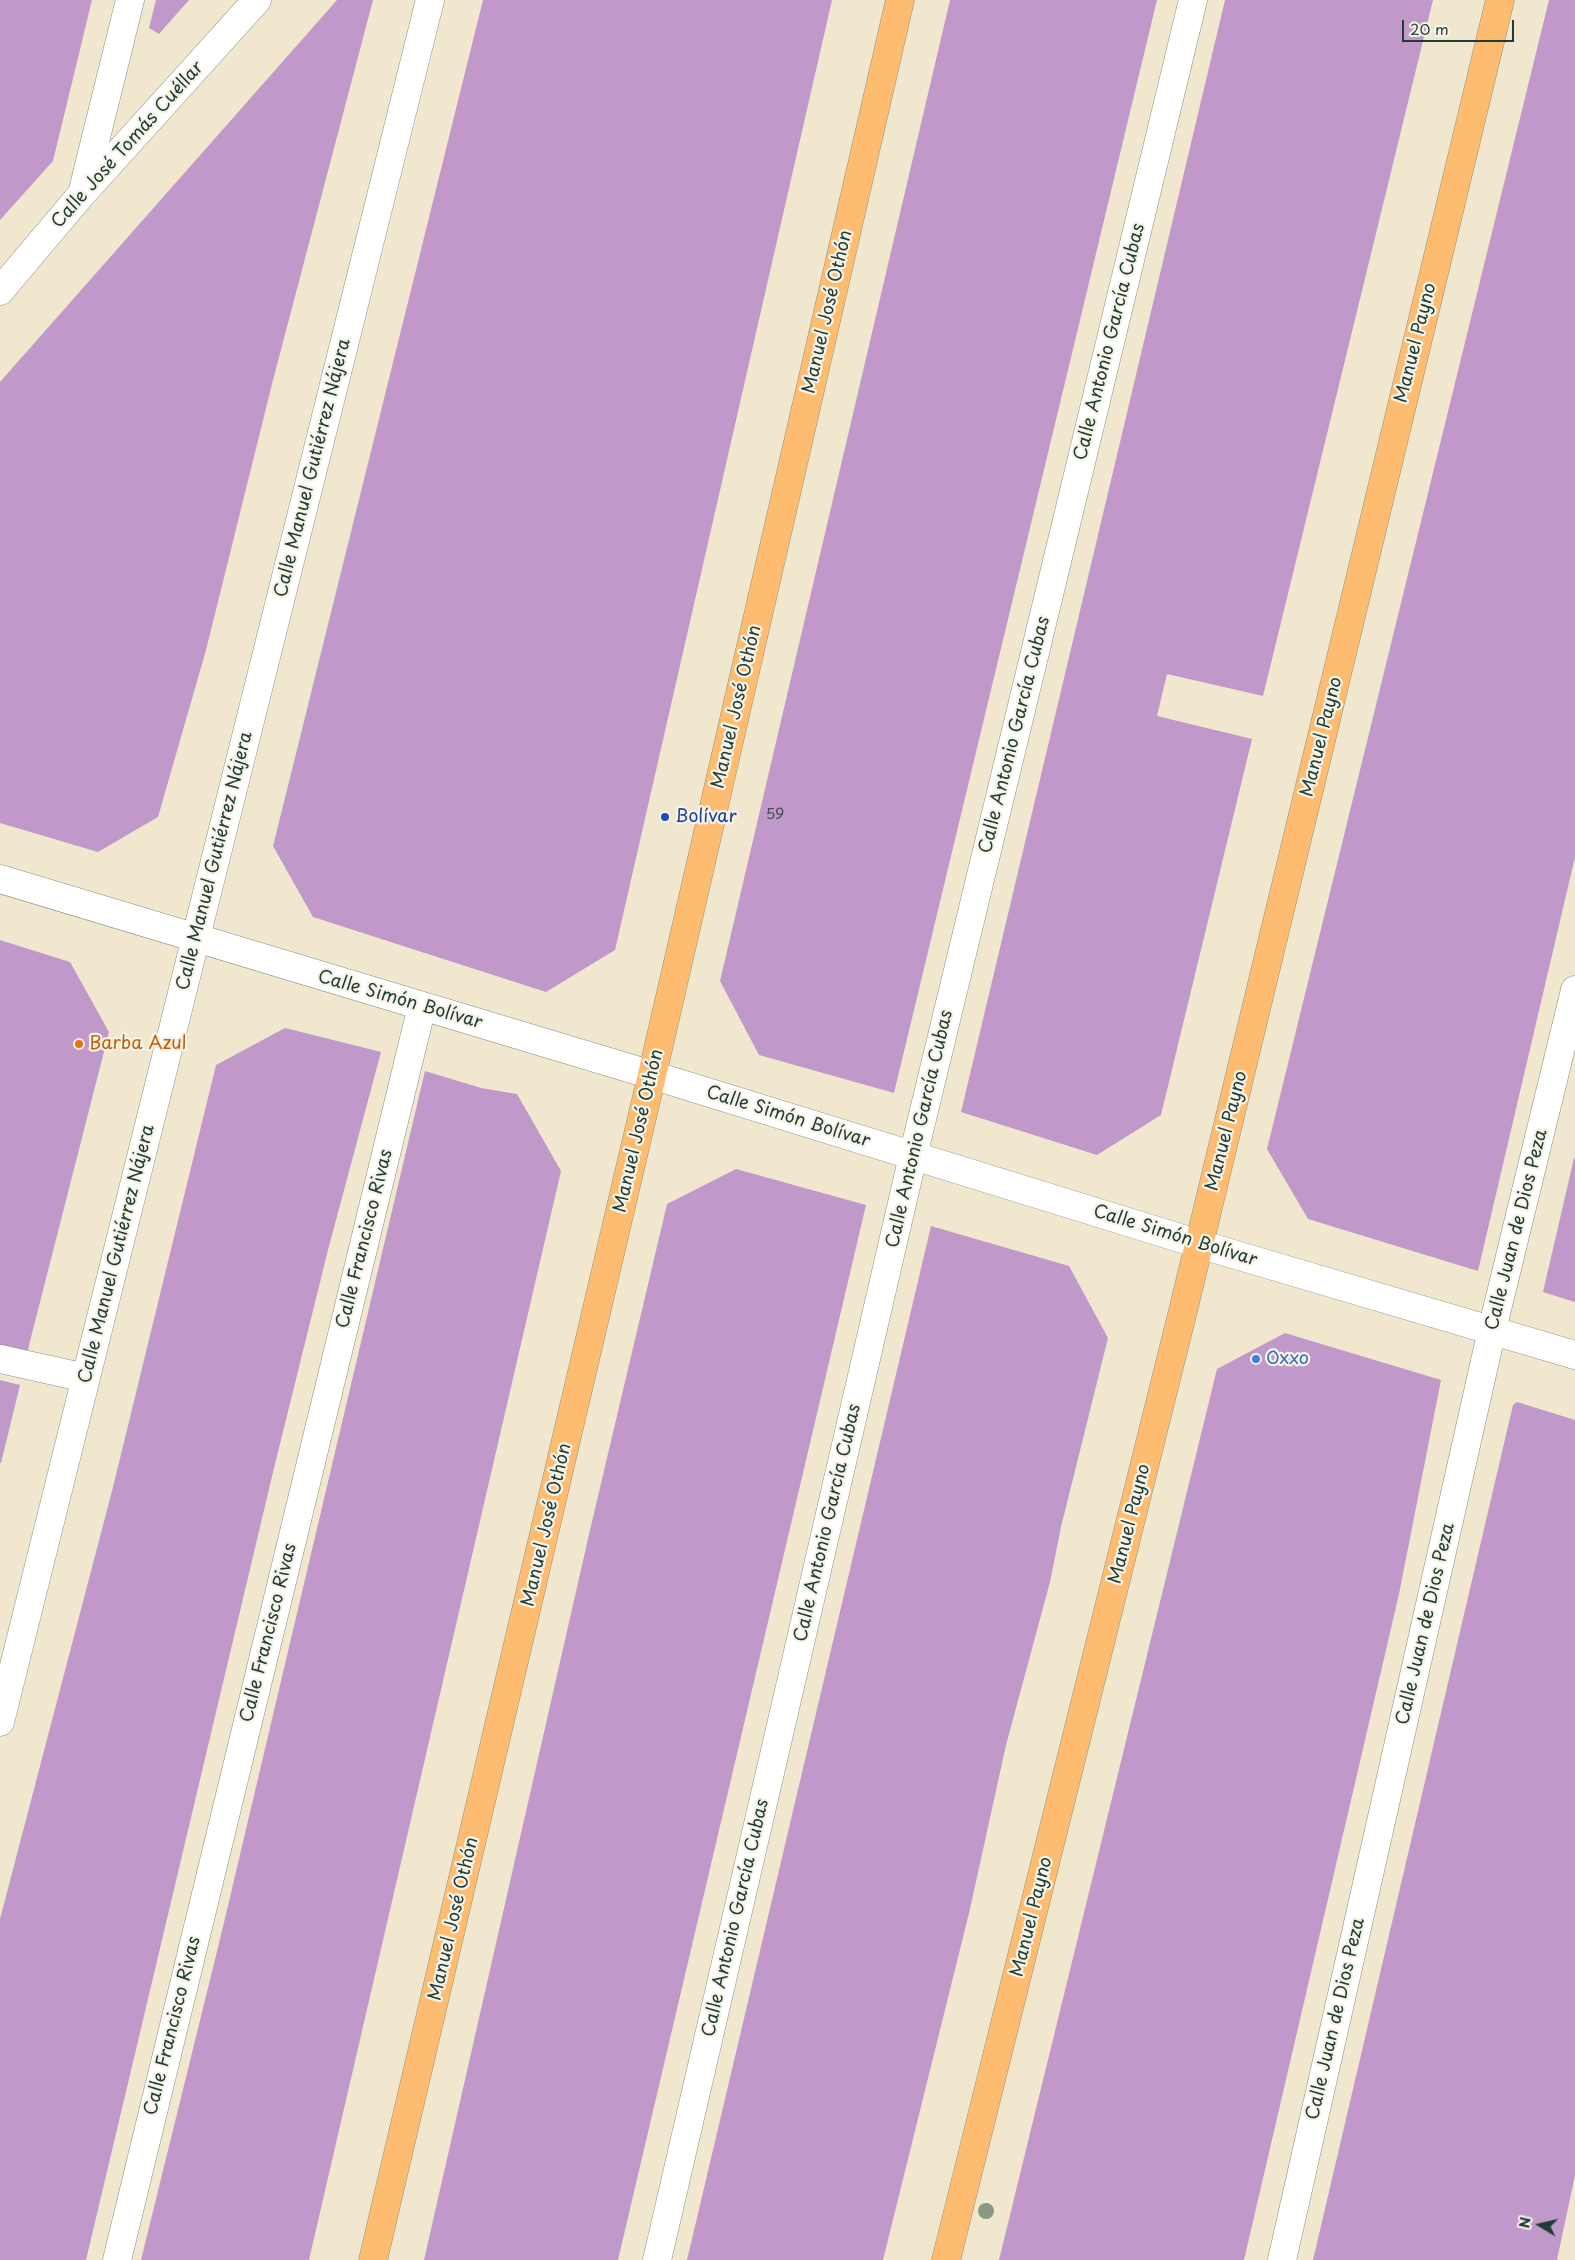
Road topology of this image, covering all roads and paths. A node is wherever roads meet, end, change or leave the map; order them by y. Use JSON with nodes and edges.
{"nodes":[{"id":1,"x":130,"y":0,"type":"edge"},
{"id":2,"x":257,"y":0,"type":"edge"},
{"id":3,"x":430,"y":0,"type":"edge"},
{"id":4,"x":900,"y":0,"type":"edge"},
{"id":5,"x":1193,"y":0,"type":"edge"},
{"id":6,"x":1500,"y":0,"type":"edge"},
{"id":7,"x":82,"y":195,"type":"junction"},
{"id":8,"x":0,"y":291,"type":"edge"},
{"id":9,"x":0,"y":879,"type":"edge"},
{"id":10,"x":195,"y":940,"type":"junction"},
{"id":11,"x":1575,"y":990,"type":"edge"},
{"id":12,"x":422,"y":1006,"type":"junction"},
{"id":13,"x":652,"y":1075,"type":"junction"},
{"id":14,"x":913,"y":1156,"type":"junction"},
{"id":15,"x":1199,"y":1244,"type":"junction"},
{"id":16,"x":1492,"y":1330,"type":"junction"},
{"id":17,"x":1575,"y":1355,"type":"edge"},
{"id":18,"x":0,"y":1359,"type":"edge"},
{"id":19,"x":86,"y":1378,"type":"junction"},
{"id":20,"x":0,"y":1722,"type":"edge"},
{"id":21,"x":116,"y":2260,"type":"edge"},
{"id":22,"x":373,"y":2260,"type":"edge"},
{"id":23,"x":657,"y":2260,"type":"edge"},
{"id":24,"x":946,"y":2260,"type":"edge"},
{"id":25,"x":1282,"y":2260,"type":"edge"}],
"edges":[{"from":1,"to":7,"type":"street"},
{"from":2,"to":7,"type":"street","name":"Calle José Tomás Cuéllar"},
{"from":3,"to":10,"type":"street","name":"Calle Manuel Gutiérrez Nájera"},
{"from":4,"to":13,"type":"main road","name":"Manuel José Othón"},
{"from":5,"to":14,"type":"street","name":"Calle Antonio García Cubas"},
{"from":6,"to":15,"type":"main road","name":"Manuel Payno"},
{"from":7,"to":8,"type":"street","name":"Calle José Tomás Cuéllar"},
{"from":9,"to":10,"type":"street","name":"Calle Simón Bolívar"},
{"from":10,"to":12,"type":"street","name":"Calle Simón Bolívar"},
{"from":10,"to":19,"type":"street","name":"Calle Manuel Gutiérrez Nájera"},
{"from":11,"to":16,"type":"street","name":"Calle Juan de Dios Peza"},
{"from":12,"to":13,"type":"street","name":"Calle Simón Bolívar"},
{"from":12,"to":21,"type":"street","name":"Calle Francisco Rivas"},
{"from":13,"to":14,"type":"street","name":"Calle Simón Bolívar"},
{"from":13,"to":22,"type":"main road","name":"Manuel José Othón"},
{"from":14,"to":15,"type":"street","name":"Calle Simón Bolívar"},
{"from":14,"to":23,"type":"street","name":"Calle Antonio García Cubas"},
{"from":15,"to":16,"type":"street","name":"Calle Simón Bolívar"},
{"from":15,"to":24,"type":"main road","name":"Manuel Payno"},
{"from":16,"to":17,"type":"street","name":"Calle Simón Bolívar"},
{"from":16,"to":25,"type":"street","name":"Calle Juan de Dios Peza"},
{"from":18,"to":19,"type":"street"},
{"from":19,"to":20,"type":"street","name":"Calle Manuel Gutiérrez Nájera"}]}
